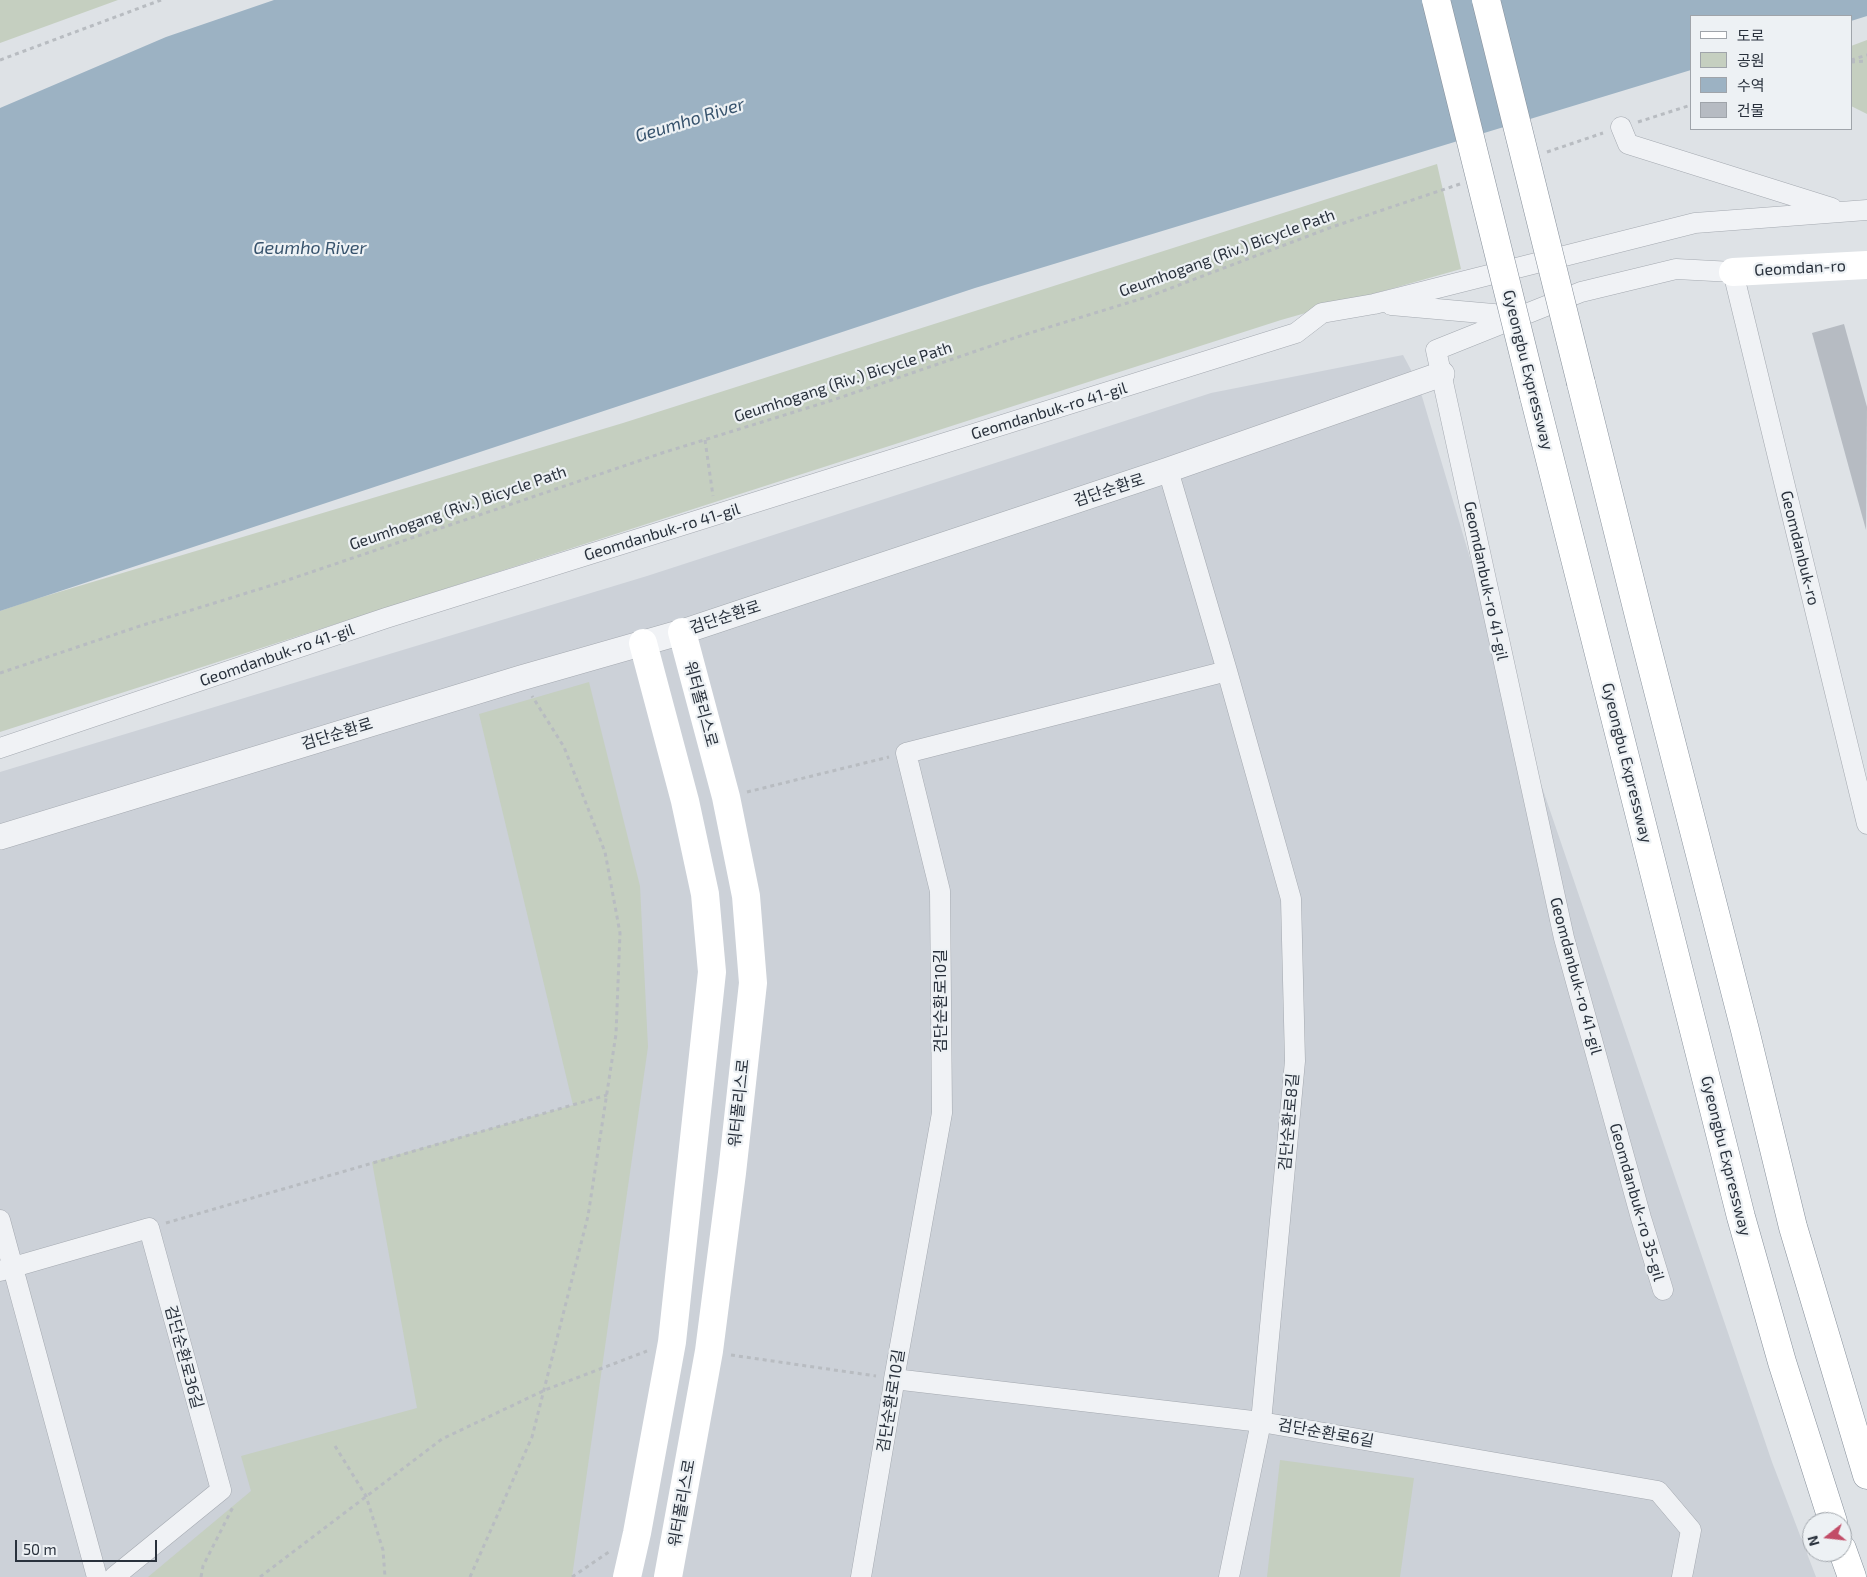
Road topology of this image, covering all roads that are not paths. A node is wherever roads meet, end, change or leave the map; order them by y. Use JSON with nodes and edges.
{"nodes":[{"id":1,"x":1436,"y":0,"type":"edge"},
{"id":2,"x":1486,"y":0,"type":"edge"},
{"id":3,"x":1622,"y":127,"type":"road end"},
{"id":4,"x":1867,"y":210,"type":"edge"},
{"id":5,"x":1844,"y":212,"type":"junction"},
{"id":6,"x":1867,"y":264,"type":"edge"},
{"id":7,"x":1733,"y":272,"type":"junction"},
{"id":8,"x":1374,"y":304,"type":"junction"},
{"id":9,"x":1521,"y":316,"type":"junction"},
{"id":10,"x":1442,"y":374,"type":"junction"},
{"id":11,"x":1168,"y":470,"type":"junction"},
{"id":12,"x":682,"y":632,"type":"junction"},
{"id":13,"x":643,"y":644,"type":"junction"},
{"id":14,"x":1228,"y":671,"type":"junction"},
{"id":15,"x":0,"y":748,"type":"edge"},
{"id":16,"x":1867,"y":824,"type":"edge"},
{"id":17,"x":0,"y":837,"type":"edge"},
{"id":18,"x":1612,"y":1113,"type":"joint"},
{"id":19,"x":0,"y":1220,"type":"edge"},
{"id":20,"x":6,"y":1269,"type":"edge"},
{"id":21,"x":1662,"y":1290,"type":"dead end"},
{"id":22,"x":894,"y":1379,"type":"junction"},
{"id":23,"x":1261,"y":1422,"type":"junction"},
{"id":24,"x":1867,"y":1474,"type":"edge"},
{"id":25,"x":1830,"y":1512,"type":"edge"},
{"id":26,"x":1847,"y":1562,"type":"edge"},
{"id":27,"x":97,"y":1577,"type":"edge"},
{"id":28,"x":114,"y":1577,"type":"edge"},
{"id":29,"x":627,"y":1577,"type":"edge"},
{"id":30,"x":668,"y":1577,"type":"edge"},
{"id":31,"x":861,"y":1577,"type":"edge"},
{"id":32,"x":1229,"y":1577,"type":"edge"},
{"id":33,"x":1682,"y":1577,"type":"edge"},
{"id":34,"x":1852,"y":1577,"type":"edge"}],
"edges":[{"from":1,"to":25,"type":"main road","name":"Gyeongbu Expressway","bridge":true},
{"from":2,"to":24,"type":"main road","bridge":true},
{"from":3,"to":5,"type":"street"},
{"from":4,"to":5,"type":"street"},
{"from":5,"to":8,"type":"street"},
{"from":6,"to":7,"type":"main road","name":"Geomdan-ro"},
{"from":7,"to":9,"type":"street","name":"Geomdanbuk-ro 41-gil"},
{"from":7,"to":16,"type":"street","name":"Geomdanbuk-ro"},
{"from":8,"to":9,"type":"street"},
{"from":8,"to":15,"type":"street","name":"Geomdanbuk-ro 41-gil"},
{"from":9,"to":10,"type":"street","name":"Geomdanbuk-ro 41-gil"},
{"from":10,"to":11,"type":"street","name":"검단순환로"},
{"from":10,"to":18,"type":"street","name":"Geomdanbuk-ro 41-gil"},
{"from":11,"to":12,"type":"street","name":"검단순환로"},
{"from":11,"to":14,"type":"street","name":"검단순환로8길"},
{"from":12,"to":13,"type":"street","name":"검단순환로"},
{"from":12,"to":30,"type":"main road","name":"워터폴리스로"},
{"from":13,"to":17,"type":"street","name":"검단순환로"},
{"from":13,"to":29,"type":"main road"},
{"from":14,"to":22,"type":"street","name":"검단순환로10길"},
{"from":14,"to":23,"type":"street","name":"검단순환로8길"},
{"from":18,"to":21,"type":"street","name":"Geomdanbuk-ro 35-gil"},
{"from":19,"to":20,"type":"street"},
{"from":20,"to":27,"type":"street"},
{"from":20,"to":28,"type":"street","name":"검단순환로36길"},
{"from":22,"to":23,"type":"street","name":"검단순환로6길"},
{"from":22,"to":31,"type":"street","name":"검단순환로10길"},
{"from":23,"to":32,"type":"street","name":"검단순환로8길"},
{"from":23,"to":33,"type":"street","name":"검단순환로6길"},
{"from":26,"to":34,"type":"main road"}]}
